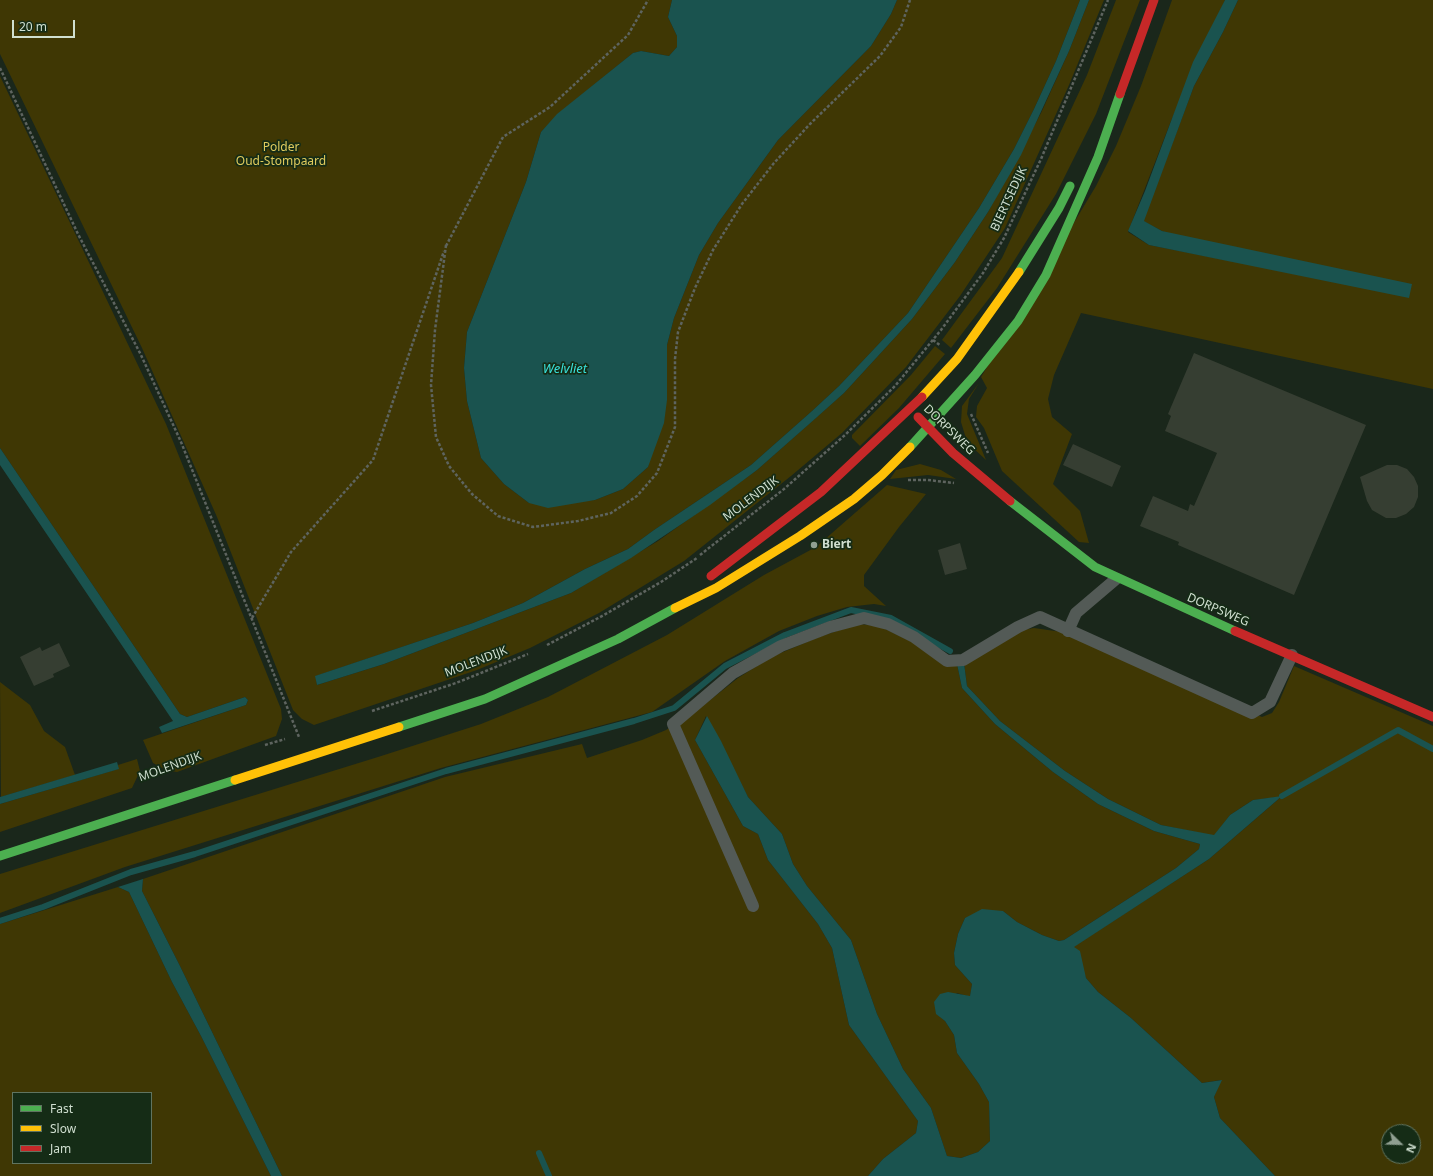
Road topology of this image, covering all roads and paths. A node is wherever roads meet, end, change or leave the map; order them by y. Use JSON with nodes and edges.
{"nodes":[{"id":1,"x":648,"y":0,"type":"edge"},
{"id":2,"x":910,"y":0,"type":"edge"},
{"id":3,"x":1108,"y":0,"type":"edge"},
{"id":4,"x":1154,"y":0,"type":"edge"},
{"id":5,"x":0,"y":68,"type":"edge"},
{"id":6,"x":1122,"y":87,"type":"junction"},
{"id":7,"x":1094,"y":138,"type":"dead end"},
{"id":8,"x":1075,"y":176,"type":"dead end"},
{"id":9,"x":446,"y":245,"type":"junction"},
{"id":10,"x":933,"y":340,"type":"junction"},
{"id":11,"x":956,"y":358,"type":"junction"},
{"id":12,"x":895,"y":386,"type":"joint"},
{"id":13,"x":971,"y":408,"type":"dead end"},
{"id":14,"x":910,"y":409,"type":"junction"},
{"id":15,"x":929,"y":428,"type":"junction"},
{"id":16,"x":845,"y":435,"type":"junction"},
{"id":17,"x":862,"y":453,"type":"junction"},
{"id":18,"x":990,"y":456,"type":"dead end"},
{"id":19,"x":882,"y":475,"type":"junction"},
{"id":20,"x":956,"y":484,"type":"dead end"},
{"id":21,"x":1116,"y":579,"type":"junction"},
{"id":22,"x":252,"y":619,"type":"junction"},
{"id":23,"x":645,"y":623,"type":"junction"},
{"id":24,"x":1068,"y":631,"type":"junction"},
{"id":25,"x":543,"y":647,"type":"dead end"},
{"id":26,"x":530,"y":653,"type":"dead end"},
{"id":27,"x":1292,"y":656,"type":"junction"},
{"id":28,"x":366,"y":713,"type":"dead end"},
{"id":29,"x":1433,"y":717,"type":"edge"},
{"id":30,"x":306,"y":733,"type":"dead end"},
{"id":31,"x":298,"y":735,"type":"junction"},
{"id":32,"x":292,"y":737,"type":"dead end"},
{"id":33,"x":286,"y":739,"type":"dead end"},
{"id":34,"x":260,"y":748,"type":"dead end"},
{"id":35,"x":309,"y":755,"type":"junction"},
{"id":36,"x":0,"y":856,"type":"edge"},
{"id":37,"x":753,"y":906,"type":"dead end"}],
"edges":[{"from":1,"to":9,"type":"path"},
{"from":2,"to":9,"type":"path"},
{"from":3,"to":10,"type":"path","name":"BIERTSEDIJK"},
{"from":4,"to":6,"type":"main road"},
{"from":5,"to":22,"type":"path"},
{"from":6,"to":7,"type":"main road"},
{"from":6,"to":15,"type":"main road"},
{"from":8,"to":11,"type":"main road"},
{"from":9,"to":22,"type":"path"},
{"from":10,"to":11,"type":"path"},
{"from":10,"to":12,"type":"path","name":"BIERTSEDIJK"},
{"from":11,"to":14,"type":"main road"},
{"from":12,"to":16,"type":"path","name":"MOLENDIJK"},
{"from":13,"to":18,"type":"path","name":"DORPSWEG"},
{"from":14,"to":15,"type":"main road","name":"DORPSWEG"},
{"from":14,"to":17,"type":"main road"},
{"from":15,"to":19,"type":"main road"},
{"from":15,"to":21,"type":"main road","name":"DORPSWEG"},
{"from":16,"to":17,"type":"path"},
{"from":16,"to":25,"type":"path","name":"MOLENDIJK"},
{"from":17,"to":23,"type":"main road"},
{"from":19,"to":20,"type":"path"},
{"from":19,"to":23,"type":"main road"},
{"from":21,"to":24,"type":"lane"},
{"from":21,"to":27,"type":"main road","name":"DORPSWEG"},
{"from":22,"to":31,"type":"path"},
{"from":23,"to":35,"type":"main road"},
{"from":24,"to":27,"type":"lane"},
{"from":24,"to":37,"type":"lane"},
{"from":26,"to":28,"type":"path","name":"MOLENDIJK"},
{"from":27,"to":29,"type":"main road","name":"DORPSWEG"},
{"from":30,"to":31,"type":"path"},
{"from":31,"to":32,"type":"path"},
{"from":31,"to":35,"type":"path"},
{"from":33,"to":34,"type":"path"},
{"from":35,"to":36,"type":"main road"}]}
